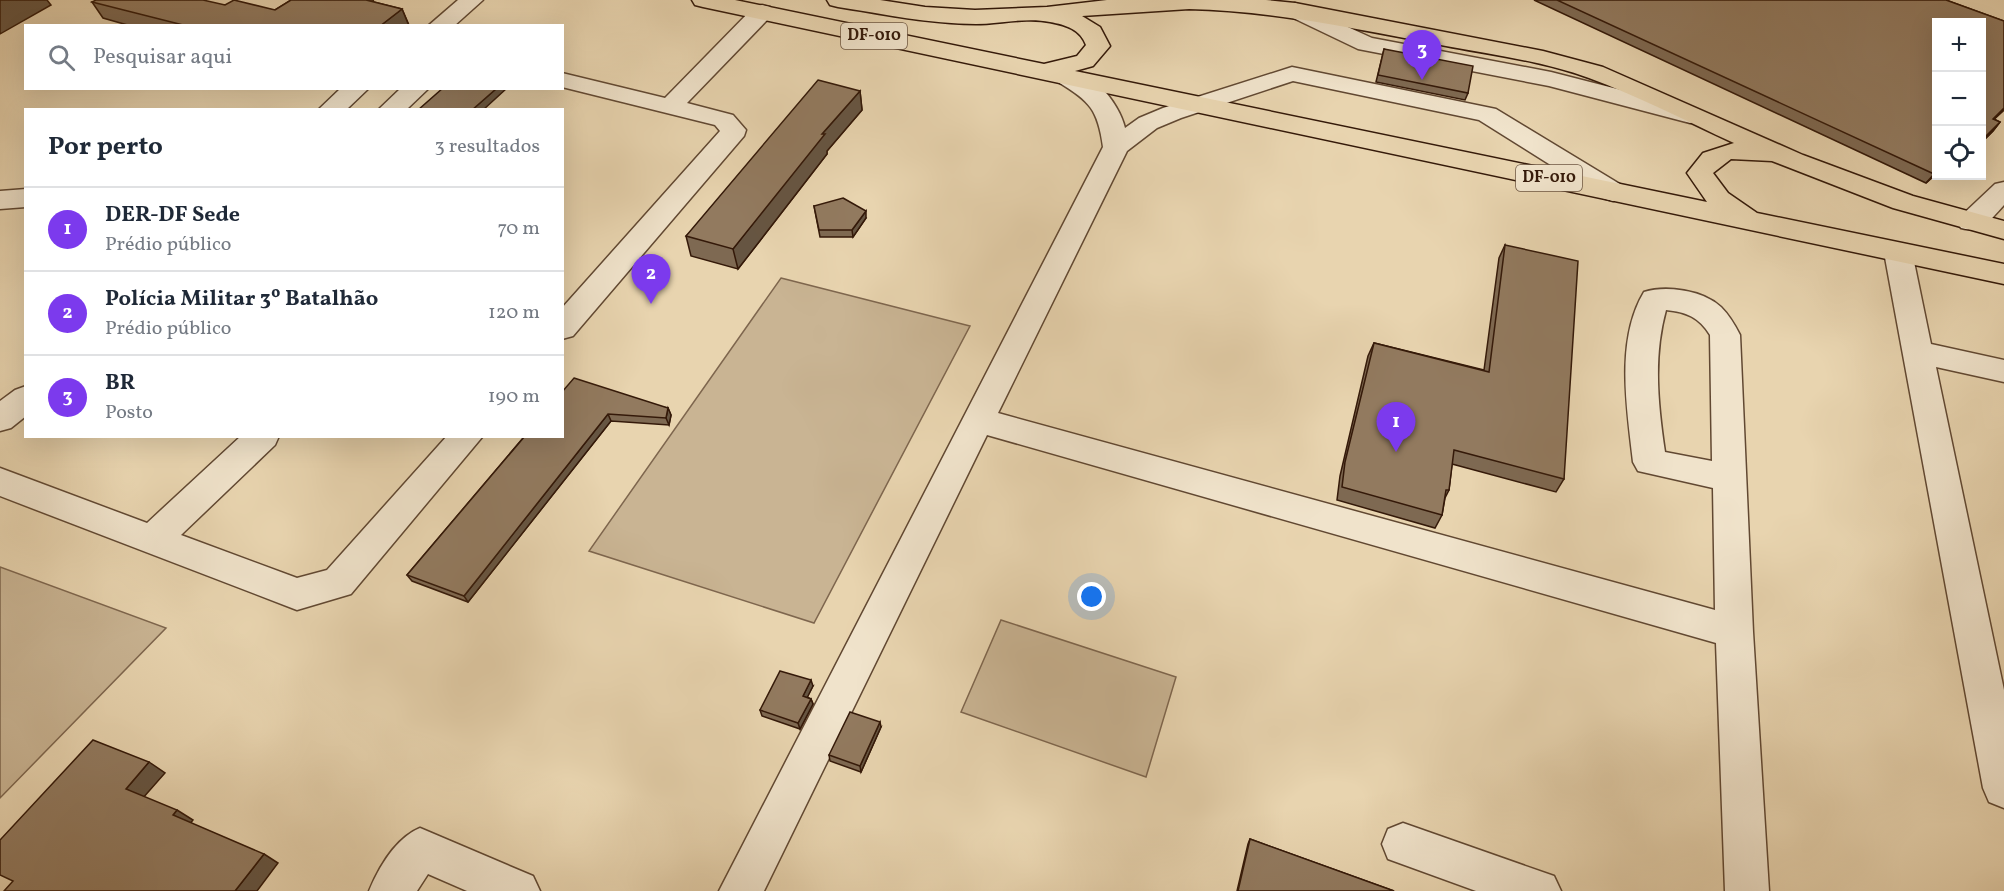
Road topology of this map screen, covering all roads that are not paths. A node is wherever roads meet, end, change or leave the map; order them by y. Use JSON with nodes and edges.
{"nodes":[{"id":1,"x":472,"y":0,"type":"edge"},
{"id":2,"x":703,"y":0,"type":"edge"},
{"id":3,"x":837,"y":0,"type":"edge"},
{"id":4,"x":1295,"y":10,"type":"junction"},
{"id":5,"x":762,"y":12,"type":"junction"},
{"id":6,"x":1047,"y":14,"type":"junction"},
{"id":7,"x":442,"y":24,"type":"edge"},
{"id":8,"x":1377,"y":46,"type":"junction"},
{"id":9,"x":1056,"y":74,"type":"junction"},
{"id":10,"x":564,"y":80,"type":"edge"},
{"id":11,"x":1362,"y":89,"type":"junction"},
{"id":12,"x":355,"y":90,"type":"edge"},
{"id":13,"x":415,"y":90,"type":"edge"},
{"id":14,"x":1200,"y":105,"type":"junction"},
{"id":15,"x":671,"y":106,"type":"junction"},
{"id":16,"x":332,"y":108,"type":"edge"},
{"id":17,"x":392,"y":108,"type":"edge"},
{"id":18,"x":1690,"y":115,"type":"junction"},
{"id":19,"x":1116,"y":147,"type":"junction"},
{"id":20,"x":1794,"y":161,"type":"junction"},
{"id":21,"x":2004,"y":190,"type":"edge"},
{"id":22,"x":1613,"y":192,"type":"junction"},
{"id":23,"x":24,"y":198,"type":"edge"},
{"id":24,"x":0,"y":200,"type":"edge"},
{"id":25,"x":1754,"y":222,"type":"junction"},
{"id":26,"x":1971,"y":222,"type":"junction"},
{"id":27,"x":2004,"y":230,"type":"edge"},
{"id":28,"x":1898,"y":252,"type":"junction"},
{"id":29,"x":2004,"y":274,"type":"edge"},
{"id":30,"x":564,"y":326,"type":"edge"},
{"id":31,"x":1918,"y":352,"type":"junction"},
{"id":32,"x":2004,"y":371,"type":"edge"},
{"id":33,"x":24,"y":400,"type":"edge"},
{"id":34,"x":0,"y":419,"type":"edge"},
{"id":35,"x":977,"y":420,"type":"junction"},
{"id":36,"x":261,"y":438,"type":"edge"},
{"id":37,"x":465,"y":438,"type":"edge"},
{"id":38,"x":1730,"y":478,"type":"junction"},
{"id":39,"x":0,"y":482,"type":"edge"},
{"id":40,"x":154,"y":538,"type":"junction"},
{"id":41,"x":1734,"y":632,"type":"junction"},
{"id":42,"x":1990,"y":645,"type":"edge"},
{"id":43,"x":2004,"y":788,"type":"edge"},
{"id":44,"x":1403,"y":844,"type":"dead end"},
{"id":45,"x":391,"y":891,"type":"edge"},
{"id":46,"x":518,"y":891,"type":"edge"},
{"id":47,"x":741,"y":891,"type":"edge"},
{"id":48,"x":1539,"y":891,"type":"edge"},
{"id":49,"x":1747,"y":891,"type":"edge"}],
"edges":[{"from":1,"to":7,"type":"lane"},
{"from":2,"to":5,"type":"main road","number":"DF-010"},
{"from":3,"to":6,"type":"main road","number":"DF-010"},
{"from":4,"to":6,"type":"main road","number":"DF-010"},
{"from":4,"to":8,"type":"lane"},
{"from":4,"to":18,"type":"main road","number":"DF-010"},
{"from":5,"to":9,"type":"main road","number":"DF-010"},
{"from":5,"to":15,"type":"lane"},
{"from":6,"to":9,"type":"main road"},
{"from":8,"to":11,"type":"lane"},
{"from":8,"to":18,"type":"lane"},
{"from":9,"to":14,"type":"main road","number":"DF-010"},
{"from":9,"to":19,"type":"lane"},
{"from":10,"to":15,"type":"lane"},
{"from":11,"to":14,"type":"lane"},
{"from":11,"to":22,"type":"lane"},
{"from":12,"to":16,"type":"lane"},
{"from":13,"to":17,"type":"lane"},
{"from":14,"to":19,"type":"lane"},
{"from":14,"to":22,"type":"main road","number":"DF-010"},
{"from":15,"to":30,"type":"lane"},
{"from":18,"to":20,"type":"main road","number":"DF-010"},
{"from":19,"to":35,"type":"lane"},
{"from":20,"to":25,"type":"main road"},
{"from":20,"to":26,"type":"main road","number":"DF-010"},
{"from":21,"to":26,"type":"lane"},
{"from":22,"to":25,"type":"main road","number":"DF-010"},
{"from":23,"to":24,"type":"lane"},
{"from":25,"to":28,"type":"main road","number":"DF-010"},
{"from":26,"to":27,"type":"main road","number":"DF-010"},
{"from":28,"to":29,"type":"main road","number":"DF-010"},
{"from":28,"to":31,"type":"lane"},
{"from":31,"to":32,"type":"lane"},
{"from":31,"to":42,"type":"lane"},
{"from":33,"to":34,"type":"lane"},
{"from":35,"to":41,"type":"lane"},
{"from":35,"to":47,"type":"lane"},
{"from":36,"to":40,"type":"lane"},
{"from":37,"to":40,"type":"lane"},
{"from":38,"to":38,"type":"lane"},
{"from":38,"to":41,"type":"lane"},
{"from":39,"to":40,"type":"lane"},
{"from":41,"to":49,"type":"lane"},
{"from":42,"to":43,"type":"lane"},
{"from":44,"to":48,"type":"lane"},
{"from":45,"to":46,"type":"lane"}]}
